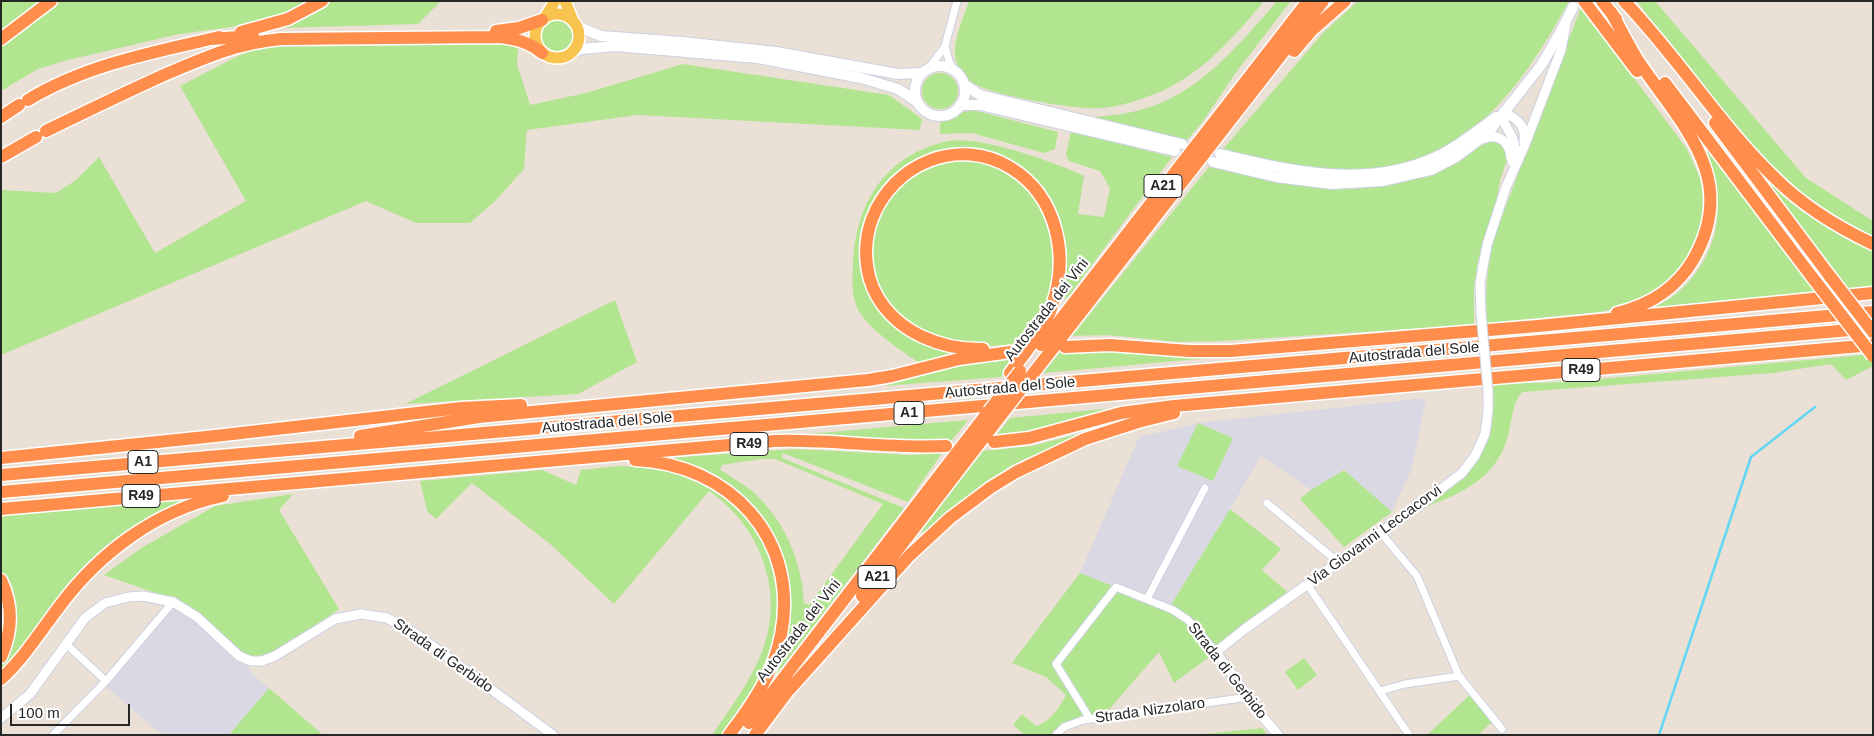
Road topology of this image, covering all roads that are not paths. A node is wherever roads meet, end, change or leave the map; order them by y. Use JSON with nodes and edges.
{"nodes":[{"id":1,"x":51,"y":1,"type":"edge"},
{"id":2,"x":322,"y":1,"type":"edge"},
{"id":3,"x":554,"y":1,"type":"edge"},
{"id":4,"x":565,"y":1,"type":"edge"},
{"id":5,"x":957,"y":1,"type":"edge"},
{"id":6,"x":1308,"y":1,"type":"edge"},
{"id":7,"x":1322,"y":1,"type":"edge"},
{"id":8,"x":1346,"y":1,"type":"edge"},
{"id":9,"x":1602,"y":1,"type":"edge"},
{"id":10,"x":1624,"y":1,"type":"edge"},
{"id":11,"x":1578,"y":4,"type":"edge"},
{"id":12,"x":1611,"y":12,"type":"junction"},
{"id":13,"x":543,"y":19,"type":"junction"},
{"id":14,"x":1567,"y":20,"type":"junction"},
{"id":15,"x":574,"y":23,"type":"junction"},
{"id":16,"x":1,"y":39,"type":"edge"},
{"id":17,"x":211,"y":39,"type":"junction"},
{"id":18,"x":945,"y":46,"type":"junction"},
{"id":19,"x":542,"y":53,"type":"junction"},
{"id":20,"x":567,"y":56,"type":"junction"},
{"id":21,"x":930,"y":67,"type":"junction"},
{"id":22,"x":952,"y":68,"type":"junction"},
{"id":23,"x":921,"y":74,"type":"junction"},
{"id":24,"x":965,"y":85,"type":"junction"},
{"id":25,"x":916,"y":101,"type":"junction"},
{"id":26,"x":960,"y":105,"type":"junction"},
{"id":27,"x":1503,"y":112,"type":"junction"},
{"id":28,"x":1,"y":116,"type":"edge"},
{"id":29,"x":1479,"y":140,"type":"junction"},
{"id":30,"x":1524,"y":147,"type":"junction"},
{"id":31,"x":1,"y":157,"type":"edge"},
{"id":32,"x":1508,"y":175,"type":"junction"},
{"id":33,"x":1186,"y":176,"type":"junction"},
{"id":34,"x":1506,"y":187,"type":"junction"},
{"id":35,"x":1707,"y":222,"type":"junction"},
{"id":36,"x":1873,"y":244,"type":"edge"},
{"id":37,"x":1873,"y":294,"type":"edge"},
{"id":38,"x":1873,"y":312,"type":"edge"},
{"id":39,"x":1538,"y":326,"type":"junction"},
{"id":40,"x":1873,"y":330,"type":"edge"},
{"id":41,"x":1873,"y":345,"type":"edge"},
{"id":42,"x":1065,"y":347,"type":"dead end"},
{"id":43,"x":1873,"y":356,"type":"edge"},
{"id":44,"x":1015,"y":372,"type":"junction"},
{"id":45,"x":1290,"y":396,"type":"junction"},
{"id":46,"x":661,"y":399,"type":"junction"},
{"id":47,"x":990,"y":417,"type":"junction"},
{"id":48,"x":994,"y":442,"type":"dead end"},
{"id":49,"x":946,"y":446,"type":"dead end"},
{"id":50,"x":284,"y":450,"type":"junction"},
{"id":51,"x":1,"y":458,"type":"edge"},
{"id":52,"x":552,"y":462,"type":"junction"},
{"id":53,"x":1,"y":475,"type":"edge"},
{"id":54,"x":282,"y":485,"type":"junction"},
{"id":55,"x":1205,"y":488,"type":"dead end"},
{"id":56,"x":1,"y":492,"type":"edge"},
{"id":57,"x":1267,"y":503,"type":"dead end"},
{"id":58,"x":1,"y":509,"type":"edge"},
{"id":59,"x":1380,"y":532,"type":"junction"},
{"id":60,"x":1338,"y":562,"type":"junction"},
{"id":61,"x":1,"y":580,"type":"edge"},
{"id":62,"x":1307,"y":584,"type":"junction"},
{"id":63,"x":1147,"y":599,"type":"junction"},
{"id":64,"x":173,"y":602,"type":"junction"},
{"id":65,"x":66,"y":644,"type":"junction"},
{"id":66,"x":1216,"y":652,"type":"junction"},
{"id":67,"x":1,"y":656,"type":"edge"},
{"id":68,"x":1459,"y":676,"type":"junction"},
{"id":69,"x":1,"y":679,"type":"edge"},
{"id":70,"x":106,"y":681,"type":"junction"},
{"id":71,"x":790,"y":689,"type":"junction"},
{"id":72,"x":1380,"y":691,"type":"junction"},
{"id":73,"x":1249,"y":697,"type":"junction"},
{"id":74,"x":1,"y":718,"type":"edge"},
{"id":75,"x":1090,"y":719,"type":"junction"},
{"id":76,"x":1502,"y":729,"type":"dead end"},
{"id":77,"x":53,"y":735,"type":"edge"},
{"id":78,"x":553,"y":735,"type":"edge"},
{"id":79,"x":729,"y":735,"type":"edge"},
{"id":80,"x":740,"y":735,"type":"edge"},
{"id":81,"x":755,"y":735,"type":"edge"},
{"id":82,"x":1056,"y":735,"type":"edge"},
{"id":83,"x":1278,"y":735,"type":"edge"},
{"id":84,"x":1409,"y":735,"type":"edge"}],
"edges":[{"from":1,"to":16,"type":"highway"},
{"from":2,"to":17,"type":"highway"},
{"from":3,"to":13,"type":"main road"},
{"from":4,"to":15,"type":"main road"},
{"from":5,"to":18,"type":"street"},
{"from":6,"to":44,"type":"highway","name":"Autostrada dei Vini","number":"A21"},
{"from":7,"to":33,"type":"highway","name":"Autostrada dei Vini","number":"A21"},
{"from":8,"to":33,"type":"highway"},
{"from":9,"to":12,"type":"highway"},
{"from":10,"to":36,"type":"highway"},
{"from":10,"to":40,"type":"highway","bridge":true},
{"from":11,"to":14,"type":"main road"},
{"from":11,"to":35,"type":"highway"},
{"from":12,"to":35,"type":"highway"},
{"from":12,"to":43,"type":"highway","bridge":true},
{"from":13,"to":15,"type":"main road"},
{"from":13,"to":17,"type":"highway"},
{"from":13,"to":19,"type":"main road"},
{"from":14,"to":27,"type":"main road"},
{"from":14,"to":30,"type":"street","name":"Via Giovanni Leccacorvi"},
{"from":15,"to":20,"type":"main road"},
{"from":15,"to":23,"type":"main road"},
{"from":17,"to":28,"type":"highway"},
{"from":18,"to":21,"type":"street"},
{"from":18,"to":22,"type":"street"},
{"from":19,"to":20,"type":"main road"},
{"from":19,"to":31,"type":"highway"},
{"from":20,"to":25,"type":"main road"},
{"from":21,"to":22,"type":"main road"},
{"from":21,"to":23,"type":"main road"},
{"from":22,"to":24,"type":"main road"},
{"from":23,"to":25,"type":"main road"},
{"from":24,"to":26,"type":"main road"},
{"from":24,"to":26,"type":"main road"},
{"from":25,"to":26,"type":"main road"},
{"from":27,"to":29,"type":"main road"},
{"from":27,"to":29,"type":"main road"},
{"from":27,"to":30,"type":"street"},
{"from":27,"to":32,"type":"street"},
{"from":29,"to":32,"type":"street"},
{"from":30,"to":34,"type":"street","name":"Via Giovanni Leccacorvi"},
{"from":32,"to":34,"type":"street"},
{"from":33,"to":47,"type":"highway","name":"Autostrada dei Vini","number":"A21","bridge":true},
{"from":34,"to":59,"type":"street","name":"Via Giovanni Leccacorvi","bridge":true},
{"from":35,"to":39,"type":"highway"},
{"from":37,"to":39,"type":"highway"},
{"from":38,"to":50,"type":"highway","name":"Autostrada del Sole","number":"A1"},
{"from":39,"to":42,"type":"highway"},
{"from":40,"to":56,"type":"highway","name":"Autostrada del Sole","number":"A1"},
{"from":41,"to":45,"type":"highway","number":"R49"},
{"from":44,"to":46,"type":"highway"},
{"from":44,"to":47,"type":"highway","bridge":true},
{"from":45,"to":48,"type":"highway","number":"R49"},
{"from":45,"to":71,"type":"highway"},
{"from":46,"to":50,"type":"highway"},
{"from":46,"to":51,"type":"highway"},
{"from":47,"to":71,"type":"highway","name":"Autostrada dei Vini","number":"A21"},
{"from":47,"to":80,"type":"highway","name":"Autostrada dei Vini","number":"A21"},
{"from":49,"to":52,"type":"highway","number":"R49"},
{"from":50,"to":53,"type":"highway","name":"Autostrada del Sole","number":"A1"},
{"from":52,"to":54,"type":"highway","number":"R49"},
{"from":52,"to":79,"type":"highway"},
{"from":54,"to":58,"type":"highway","number":"R49"},
{"from":54,"to":69,"type":"highway"},
{"from":55,"to":63,"type":"street"},
{"from":57,"to":60,"type":"street"},
{"from":59,"to":60,"type":"street","name":"Via Giovanni Leccacorvi"},
{"from":59,"to":68,"type":"street"},
{"from":60,"to":62,"type":"street","name":"Via Giovanni Leccacorvi"},
{"from":61,"to":67,"type":"highway"},
{"from":62,"to":66,"type":"street","name":"Via Giovanni Leccacorvi"},
{"from":62,"to":72,"type":"street"},
{"from":63,"to":66,"type":"street","name":"Strada di Gerbido"},
{"from":63,"to":75,"type":"street","name":"Strada di Gerbido"},
{"from":64,"to":65,"type":"street"},
{"from":64,"to":70,"type":"street"},
{"from":64,"to":78,"type":"street","name":"Strada di Gerbido"},
{"from":65,"to":70,"type":"street"},
{"from":65,"to":74,"type":"street"},
{"from":66,"to":73,"type":"street","name":"Strada di Gerbido"},
{"from":68,"to":72,"type":"street"},
{"from":68,"to":76,"type":"street"},
{"from":70,"to":77,"type":"street"},
{"from":71,"to":81,"type":"highway","name":"Autostrada dei Vini","number":"A21"},
{"from":72,"to":84,"type":"street"},
{"from":73,"to":75,"type":"street","name":"Strada Nizzolaro"},
{"from":73,"to":83,"type":"street","name":"Strada di Gerbido"},
{"from":75,"to":82,"type":"street","name":"Strada Nizzolaro"}]}
